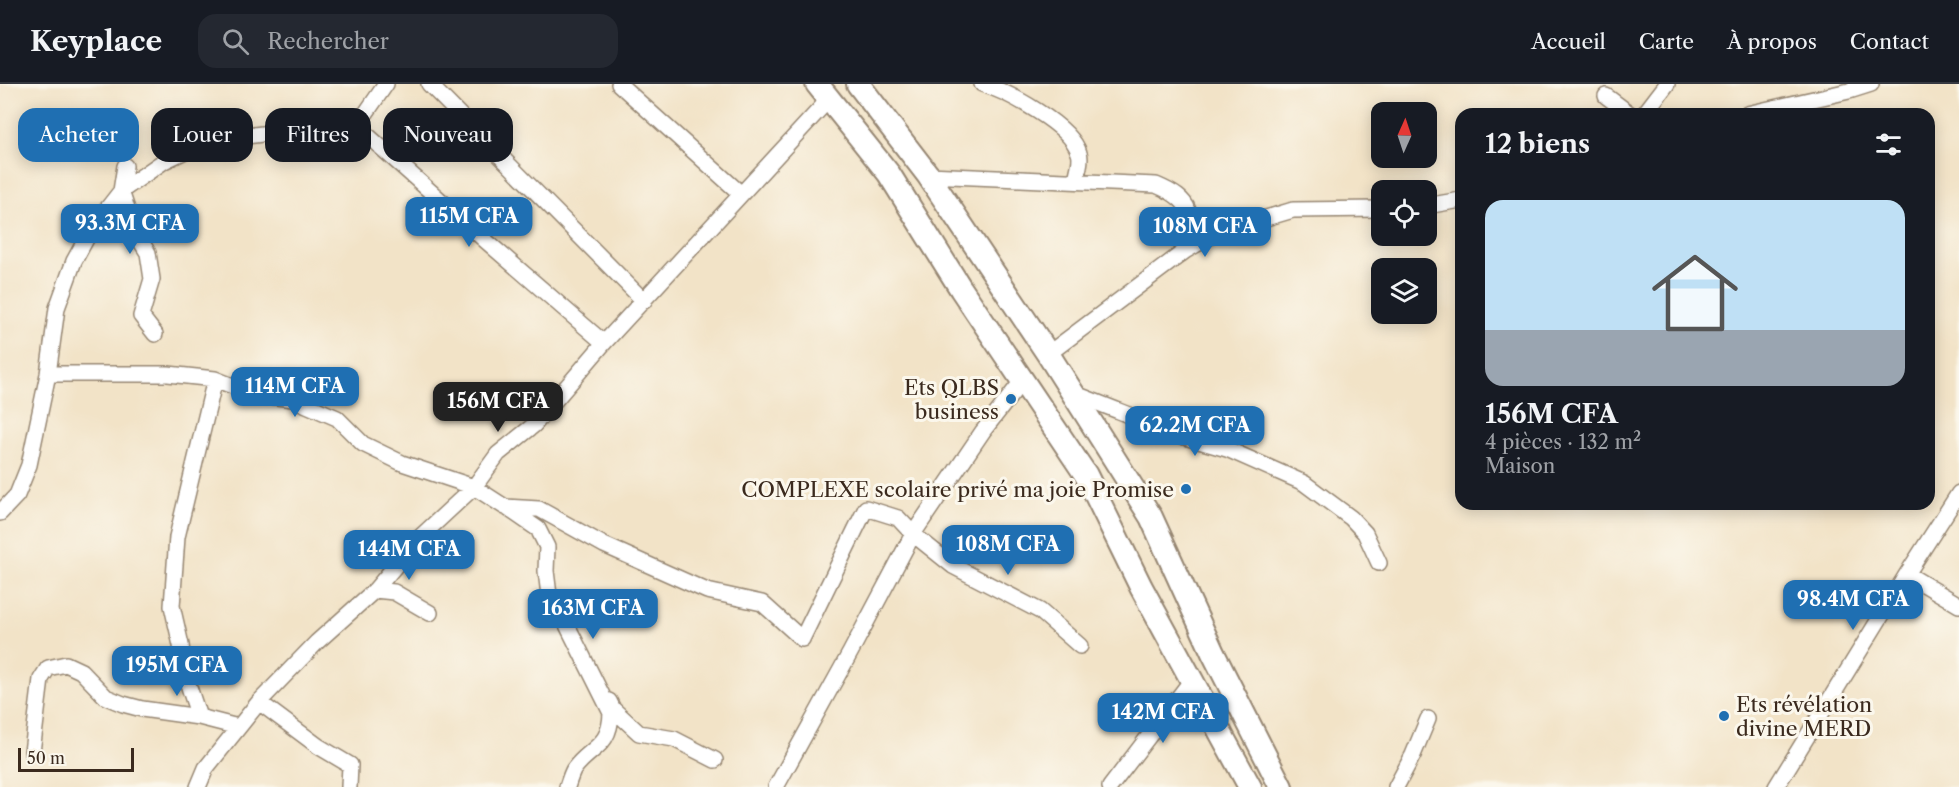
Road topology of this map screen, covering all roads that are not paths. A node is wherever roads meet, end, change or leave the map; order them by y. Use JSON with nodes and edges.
{"nodes":[{"id":1,"x":386,"y":84,"type":"edge"},
{"id":2,"x":429,"y":84,"type":"edge"},
{"id":3,"x":620,"y":84,"type":"edge"},
{"id":4,"x":858,"y":84,"type":"edge"},
{"id":5,"x":982,"y":84,"type":"edge"},
{"id":6,"x":1667,"y":84,"type":"edge"},
{"id":7,"x":1871,"y":84,"type":"edge"},
{"id":8,"x":1848,"y":88,"type":"edge"},
{"id":9,"x":824,"y":91,"type":"edge"},
{"id":10,"x":1606,"y":96,"type":"dead end"},
{"id":11,"x":369,"y":108,"type":"edge"},
{"id":12,"x":1622,"y":108,"type":"edge"},
{"id":13,"x":1649,"y":108,"type":"edge"},
{"id":14,"x":1770,"y":108,"type":"edge"},
{"id":15,"x":265,"y":134,"type":"edge"},
{"id":16,"x":371,"y":138,"type":"edge"},
{"id":17,"x":125,"y":166,"type":"dead end"},
{"id":18,"x":928,"y":175,"type":"junction"},
{"id":19,"x":1076,"y":180,"type":"junction"},
{"id":20,"x":121,"y":192,"type":"junction"},
{"id":21,"x":741,"y":194,"type":"junction"},
{"id":22,"x":1455,"y":201,"type":"edge"},
{"id":23,"x":1437,"y":204,"type":"edge"},
{"id":24,"x":1371,"y":209,"type":"edge"},
{"id":25,"x":1185,"y":251,"type":"junction"},
{"id":26,"x":644,"y":301,"type":"junction"},
{"id":27,"x":155,"y":334,"type":"dead end"},
{"id":28,"x":604,"y":343,"type":"junction"},
{"id":29,"x":1048,"y":354,"type":"junction"},
{"id":30,"x":48,"y":374,"type":"junction"},
{"id":31,"x":214,"y":379,"type":"junction"},
{"id":32,"x":1022,"y":381,"type":"junction"},
{"id":33,"x":1070,"y":392,"type":"junction"},
{"id":34,"x":474,"y":487,"type":"junction"},
{"id":35,"x":1959,"y":493,"type":"edge"},
{"id":36,"x":505,"y":507,"type":"junction"},
{"id":37,"x":0,"y":513,"type":"edge"},
{"id":38,"x":913,"y":534,"type":"junction"},
{"id":39,"x":1379,"y":562,"type":"dead end"},
{"id":40,"x":1906,"y":574,"type":"junction"},
{"id":41,"x":375,"y":590,"type":"junction"},
{"id":42,"x":1959,"y":605,"type":"edge"},
{"id":43,"x":430,"y":613,"type":"dead end"},
{"id":44,"x":1080,"y":646,"type":"dead end"},
{"id":45,"x":589,"y":670,"type":"junction"},
{"id":46,"x":1191,"y":681,"type":"junction"},
{"id":47,"x":259,"y":702,"type":"junction"},
{"id":48,"x":199,"y":717,"type":"junction"},
{"id":49,"x":1428,"y":719,"type":"dead end"},
{"id":50,"x":238,"y":727,"type":"junction"},
{"id":51,"x":32,"y":752,"type":"dead end"},
{"id":52,"x":715,"y":760,"type":"dead end"},
{"id":53,"x":198,"y":787,"type":"edge"},
{"id":54,"x":349,"y":787,"type":"edge"},
{"id":55,"x":567,"y":787,"type":"edge"},
{"id":56,"x":776,"y":787,"type":"edge"},
{"id":57,"x":1110,"y":787,"type":"edge"},
{"id":58,"x":1250,"y":787,"type":"edge"},
{"id":59,"x":1281,"y":787,"type":"edge"},
{"id":60,"x":1395,"y":787,"type":"edge"},
{"id":61,"x":1776,"y":787,"type":"edge"}],
"edges":[{"from":1,"to":11,"type":"street"},
{"from":2,"to":26,"type":"street"},
{"from":3,"to":21,"type":"street"},
{"from":4,"to":18,"type":"main road"},
{"from":5,"to":19,"type":"street"},
{"from":6,"to":13,"type":"street"},
{"from":7,"to":8,"type":"street"},
{"from":8,"to":14,"type":"street"},
{"from":9,"to":21,"type":"street"},
{"from":9,"to":32,"type":"main road"},
{"from":10,"to":12,"type":"street"},
{"from":15,"to":20,"type":"street"},
{"from":16,"to":28,"type":"street"},
{"from":17,"to":20,"type":"street"},
{"from":18,"to":19,"type":"street"},
{"from":18,"to":29,"type":"main road"},
{"from":19,"to":25,"type":"street"},
{"from":20,"to":27,"type":"street"},
{"from":20,"to":30,"type":"street"},
{"from":21,"to":26,"type":"street"},
{"from":22,"to":23,"type":"street"},
{"from":24,"to":25,"type":"street"},
{"from":25,"to":29,"type":"street"},
{"from":26,"to":28,"type":"street"},
{"from":28,"to":34,"type":"street"},
{"from":29,"to":33,"type":"main road"},
{"from":30,"to":31,"type":"street"},
{"from":30,"to":37,"type":"street"},
{"from":31,"to":34,"type":"street"},
{"from":31,"to":48,"type":"street"},
{"from":32,"to":38,"type":"street"},
{"from":32,"to":46,"type":"main road"},
{"from":33,"to":39,"type":"street"},
{"from":33,"to":59,"type":"main road"},
{"from":34,"to":36,"type":"street"},
{"from":34,"to":41,"type":"street"},
{"from":35,"to":40,"type":"street"},
{"from":36,"to":38,"type":"street"},
{"from":36,"to":45,"type":"street"},
{"from":38,"to":44,"type":"street"},
{"from":38,"to":56,"type":"street"},
{"from":40,"to":42,"type":"street"},
{"from":40,"to":61,"type":"street"},
{"from":41,"to":43,"type":"street"},
{"from":41,"to":47,"type":"street"},
{"from":45,"to":52,"type":"street"},
{"from":45,"to":55,"type":"street"},
{"from":46,"to":57,"type":"street"},
{"from":46,"to":58,"type":"main road"},
{"from":47,"to":50,"type":"street"},
{"from":47,"to":54,"type":"street"},
{"from":48,"to":50,"type":"street"},
{"from":48,"to":51,"type":"street"},
{"from":49,"to":60,"type":"street"},
{"from":50,"to":53,"type":"street"}]}
